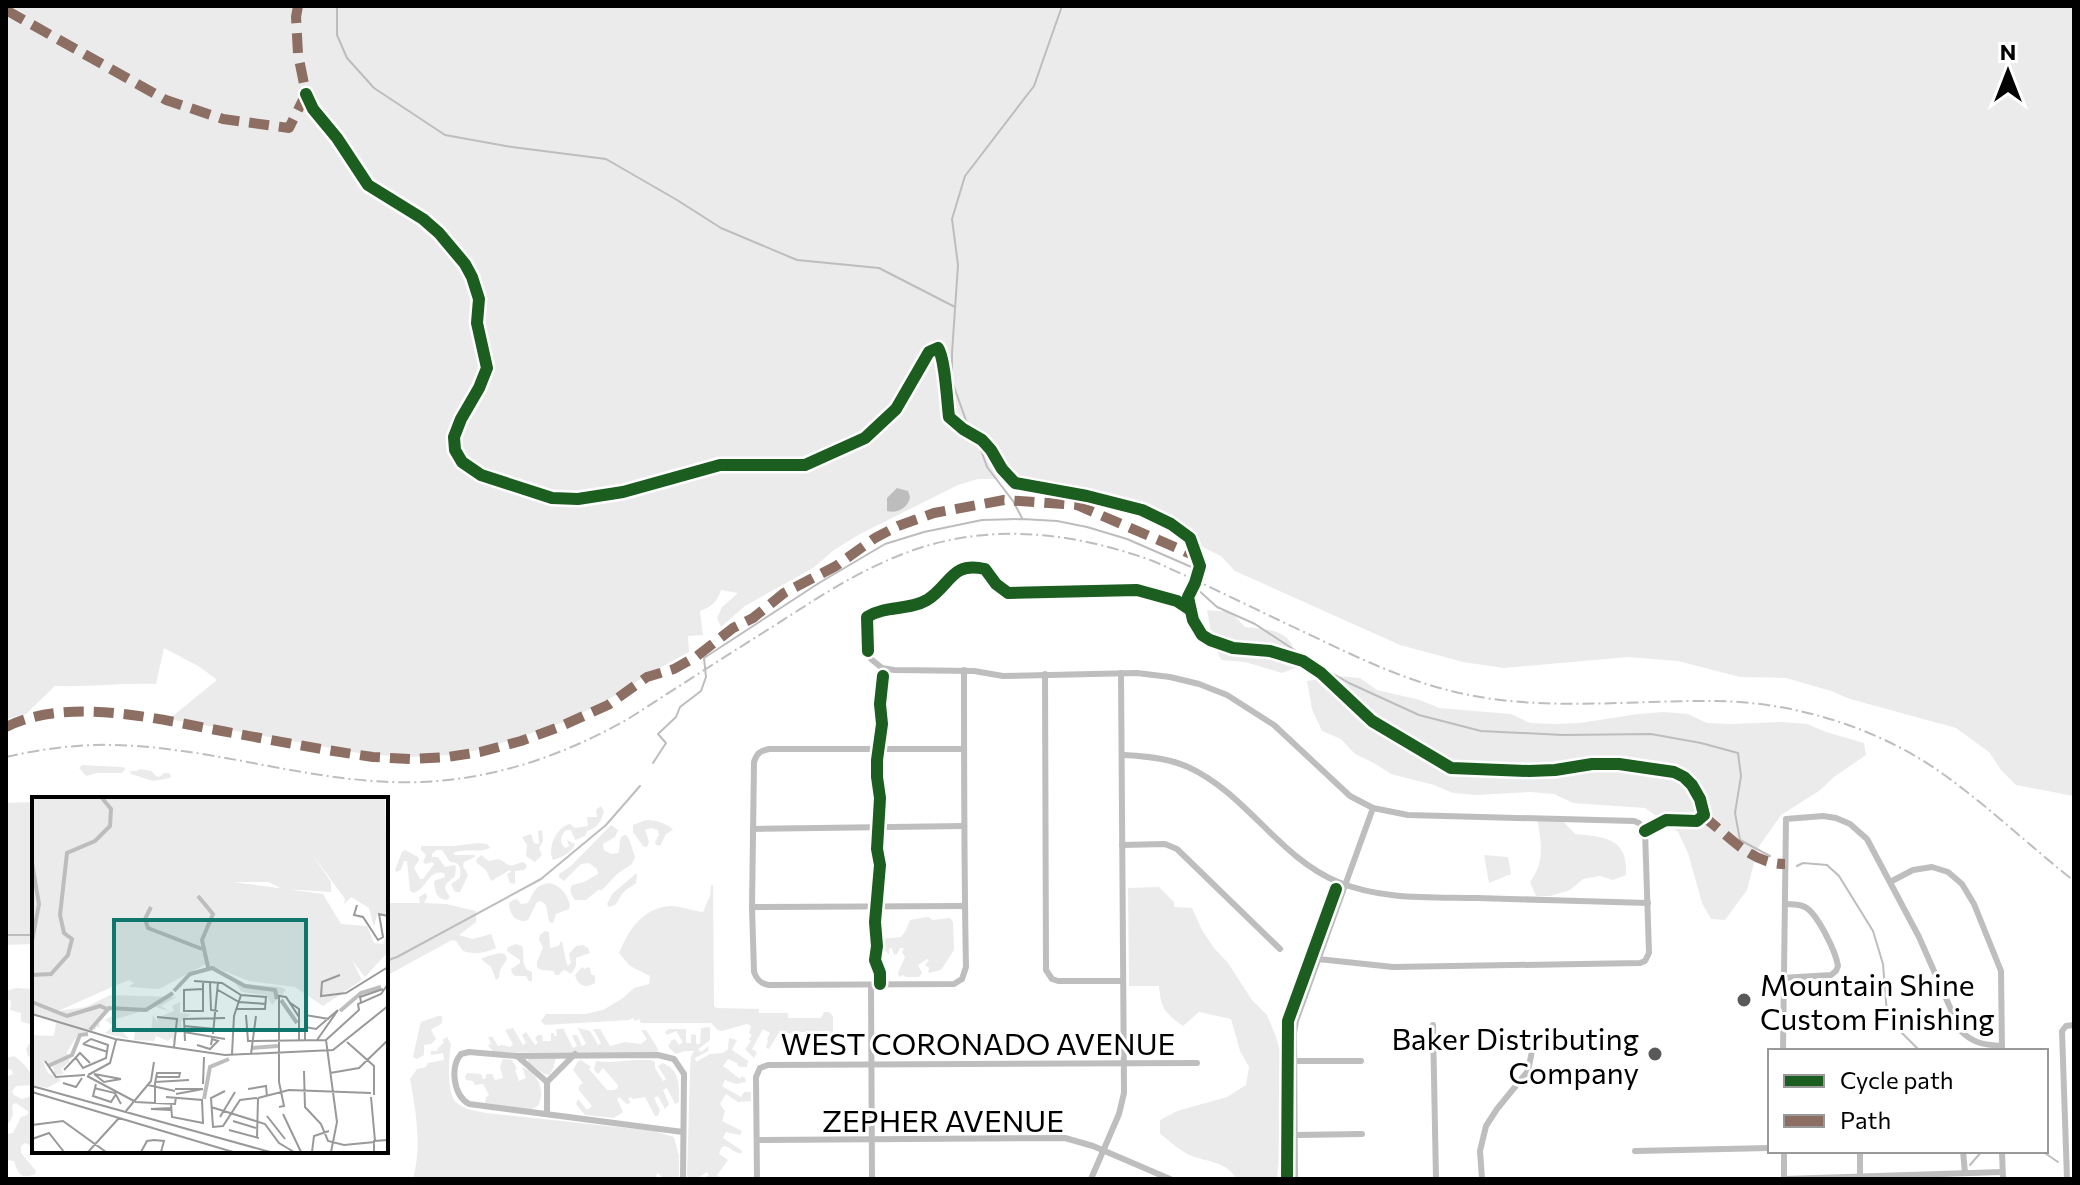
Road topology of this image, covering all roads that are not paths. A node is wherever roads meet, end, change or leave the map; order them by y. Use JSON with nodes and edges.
{"nodes":[{"id":1,"x":871,"y":659,"type":"dead end"},
{"id":2,"x":964,"y":670,"type":"junction"},
{"id":3,"x":1121,"y":673,"type":"junction"},
{"id":4,"x":1045,"y":674,"type":"junction"},
{"id":5,"x":964,"y":749,"type":"junction"},
{"id":6,"x":1123,"y":755,"type":"junction"},
{"id":7,"x":1373,"y":808,"type":"junction"},
{"id":8,"x":964,"y":826,"type":"junction"},
{"id":9,"x":753,"y":829,"type":"junction"},
{"id":10,"x":1122,"y":845,"type":"junction"},
{"id":11,"x":1890,"y":882,"type":"junction"},
{"id":12,"x":1345,"y":885,"type":"junction"},
{"id":13,"x":1648,"y":903,"type":"junction"},
{"id":14,"x":1785,"y":904,"type":"junction"},
{"id":15,"x":965,"y":906,"type":"junction"},
{"id":16,"x":752,"y":907,"type":"junction"},
{"id":17,"x":1280,"y":949,"type":"dead end"},
{"id":18,"x":1318,"y":959,"type":"junction"},
{"id":19,"x":1782,"y":978,"type":"junction"},
{"id":20,"x":1123,"y":981,"type":"junction"},
{"id":21,"x":871,"y":985,"type":"junction"},
{"id":22,"x":1433,"y":1025,"type":"dead end"},
{"id":23,"x":2074,"y":1025,"type":"edge"},
{"id":24,"x":1535,"y":1036,"type":"dead end"},
{"id":25,"x":1783,"y":1049,"type":"edge"},
{"id":26,"x":2002,"y":1049,"type":"edge"},
{"id":27,"x":575,"y":1054,"type":"junction"},
{"id":28,"x":517,"y":1056,"type":"junction"},
{"id":29,"x":1294,"y":1061,"type":"junction"},
{"id":30,"x":1361,"y":1061,"type":"dead end"},
{"id":31,"x":1124,"y":1063,"type":"junction"},
{"id":32,"x":1197,"y":1063,"type":"dead end"},
{"id":33,"x":872,"y":1065,"type":"junction"},
{"id":34,"x":547,"y":1082,"type":"junction"},
{"id":35,"x":547,"y":1114,"type":"junction"},
{"id":36,"x":683,"y":1132,"type":"junction"},
{"id":37,"x":1362,"y":1134,"type":"dead end"},
{"id":38,"x":1295,"y":1135,"type":"junction"},
{"id":39,"x":873,"y":1139,"type":"junction"},
{"id":40,"x":757,"y":1140,"type":"junction"},
{"id":41,"x":1768,"y":1148,"type":"edge"},
{"id":42,"x":1103,"y":1151,"type":"junction"},
{"id":43,"x":1635,"y":1151,"type":"dead end"},
{"id":44,"x":2070,"y":1152,"type":"edge"},
{"id":45,"x":1784,"y":1153,"type":"edge"},
{"id":46,"x":1860,"y":1153,"type":"edge"},
{"id":47,"x":1963,"y":1153,"type":"edge"},
{"id":48,"x":2002,"y":1153,"type":"edge"},
{"id":49,"x":1965,"y":1173,"type":"junction"},
{"id":50,"x":1860,"y":1176,"type":"junction"},
{"id":51,"x":2002,"y":1176,"type":"edge"},
{"id":52,"x":683,"y":1179,"type":"edge"},
{"id":53,"x":757,"y":1179,"type":"edge"},
{"id":54,"x":872,"y":1179,"type":"edge"},
{"id":55,"x":1091,"y":1179,"type":"edge"},
{"id":56,"x":1170,"y":1179,"type":"edge"},
{"id":57,"x":1295,"y":1179,"type":"edge"},
{"id":58,"x":1436,"y":1179,"type":"edge"},
{"id":59,"x":1482,"y":1179,"type":"edge"},
{"id":60,"x":1784,"y":1179,"type":"edge"},
{"id":61,"x":2067,"y":1179,"type":"edge"}],
"edges":[{"from":1,"to":2,"type":"street"},
{"from":2,"to":4,"type":"street"},
{"from":2,"to":5,"type":"street"},
{"from":3,"to":4,"type":"street"},
{"from":3,"to":6,"type":"street"},
{"from":3,"to":7,"type":"street"},
{"from":4,"to":20,"type":"street"},
{"from":5,"to":8,"type":"street"},
{"from":5,"to":9,"type":"street"},
{"from":6,"to":10,"type":"street"},
{"from":6,"to":12,"type":"street"},
{"from":7,"to":12,"type":"street"},
{"from":7,"to":13,"type":"street"},
{"from":8,"to":9,"type":"street"},
{"from":8,"to":15,"type":"street"},
{"from":9,"to":16,"type":"street"},
{"from":10,"to":17,"type":"street"},
{"from":10,"to":20,"type":"street"},
{"from":11,"to":14,"type":"street"},
{"from":11,"to":26,"type":"street"},
{"from":11,"to":26,"type":"street"},
{"from":12,"to":13,"type":"street"},
{"from":12,"to":18,"type":"street"},
{"from":13,"to":18,"type":"street"},
{"from":14,"to":19,"type":"street"},
{"from":14,"to":19,"type":"street"},
{"from":15,"to":16,"type":"street"},
{"from":15,"to":21,"type":"street"},
{"from":16,"to":21,"type":"street"},
{"from":18,"to":29,"type":"street"},
{"from":19,"to":25,"type":"street"},
{"from":20,"to":31,"type":"street"},
{"from":21,"to":33,"type":"street"},
{"from":22,"to":58,"type":"street"},
{"from":23,"to":44,"type":"street"},
{"from":24,"to":59,"type":"street"},
{"from":27,"to":28,"type":"street"},
{"from":27,"to":34,"type":"street"},
{"from":27,"to":36,"type":"street"},
{"from":28,"to":34,"type":"street"},
{"from":28,"to":35,"type":"street"},
{"from":29,"to":30,"type":"street"},
{"from":29,"to":38,"type":"street"},
{"from":31,"to":32,"type":"street","name":"WEST CORONADO AVENUE"},
{"from":31,"to":33,"type":"street","name":"WEST CORONADO AVENUE"},
{"from":31,"to":42,"type":"street"},
{"from":33,"to":39,"type":"street"},
{"from":33,"to":40,"type":"street","name":"WEST CORONADO AVENUE"},
{"from":34,"to":35,"type":"street"},
{"from":35,"to":36,"type":"street"},
{"from":36,"to":52,"type":"street"},
{"from":37,"to":38,"type":"street"},
{"from":38,"to":57,"type":"street"},
{"from":39,"to":40,"type":"street","name":"ZEPHER AVENUE"},
{"from":39,"to":42,"type":"street","name":"ZEPHER AVENUE"},
{"from":39,"to":54,"type":"street"},
{"from":40,"to":53,"type":"street"},
{"from":41,"to":43,"type":"street"},
{"from":42,"to":55,"type":"street"},
{"from":42,"to":56,"type":"street","name":"ZEPHER AVENUE"},
{"from":44,"to":61,"type":"street"},
{"from":45,"to":60,"type":"street"},
{"from":46,"to":50,"type":"street"},
{"from":47,"to":49,"type":"street"},
{"from":48,"to":51,"type":"street"},
{"from":49,"to":50,"type":"street"},
{"from":49,"to":51,"type":"street"},
{"from":50,"to":60,"type":"street"}]}
